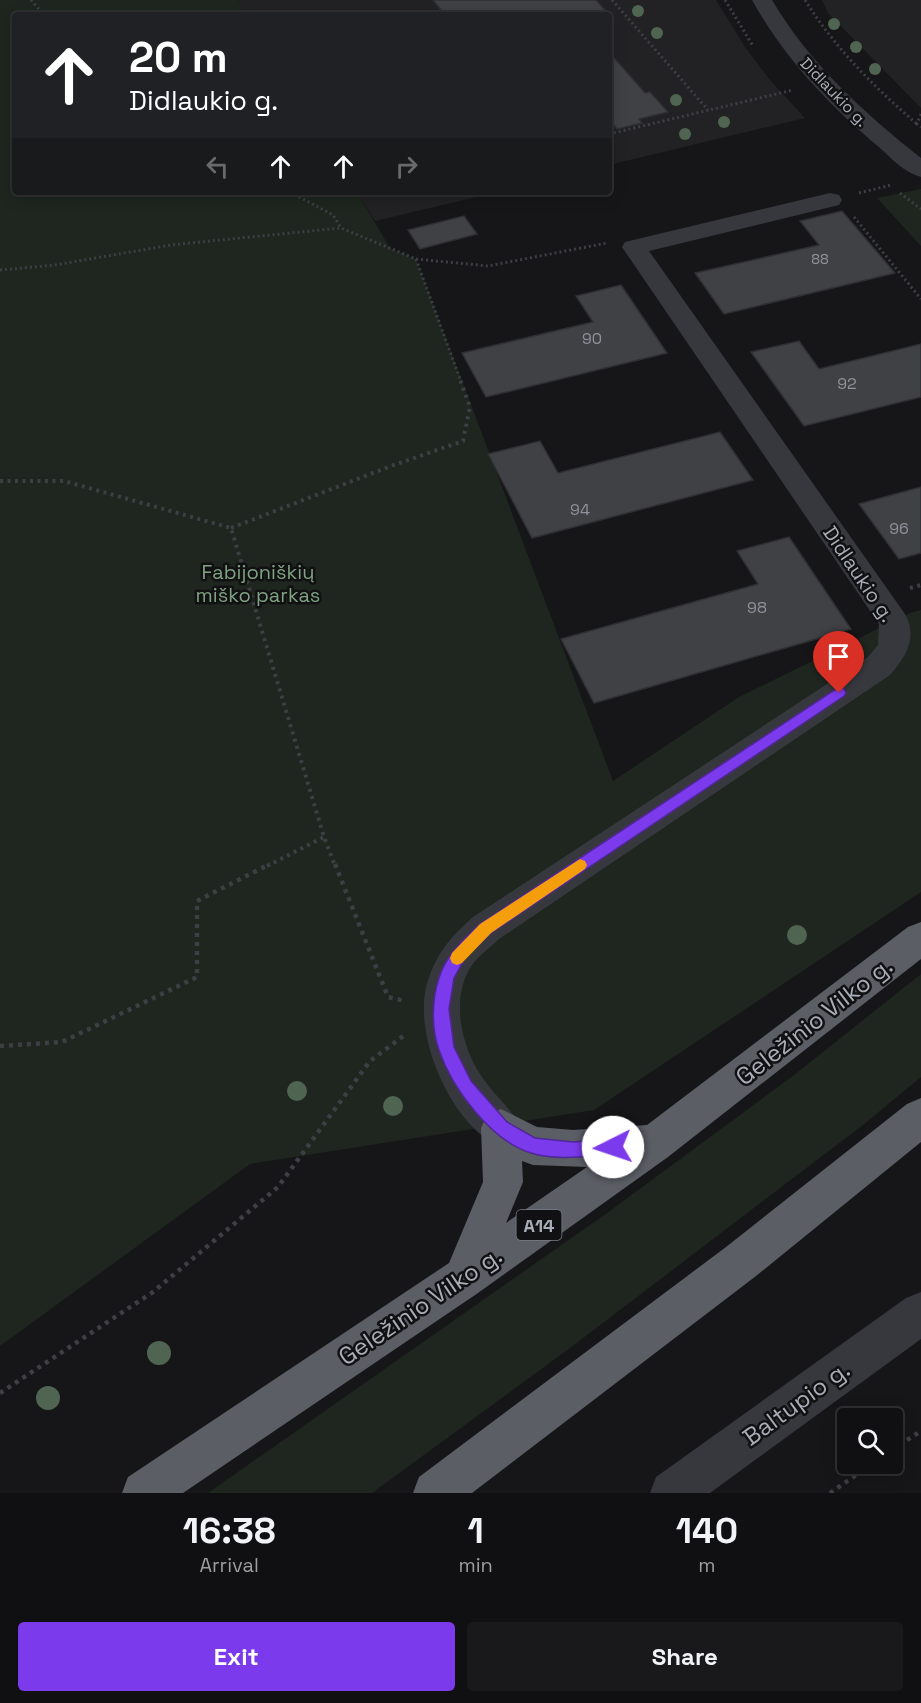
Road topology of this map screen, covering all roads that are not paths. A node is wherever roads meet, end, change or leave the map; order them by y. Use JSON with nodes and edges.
{"nodes":[{"id":1,"x":762,"y":0,"type":"edge"},
{"id":2,"x":921,"y":170,"type":"edge"},
{"id":3,"x":830,"y":200,"type":"dead end"},
{"id":4,"x":921,"y":938,"type":"edge"},
{"id":5,"x":921,"y":1117,"type":"edge"},
{"id":6,"x":501,"y":1128,"type":"junction"},
{"id":7,"x":654,"y":1144,"type":"junction"},
{"id":8,"x":463,"y":1278,"type":"junction"},
{"id":9,"x":921,"y":1313,"type":"edge"},
{"id":10,"x":144,"y":1493,"type":"edge"},
{"id":11,"x":435,"y":1493,"type":"edge"},
{"id":12,"x":672,"y":1493,"type":"edge"}],
"edges":[{"from":1,"to":2,"type":"street","name":"Didlaukio g."},
{"from":3,"to":6,"type":"street","name":"Didlaukio g."},
{"from":4,"to":7,"type":"highway","name":"Geležinio Vilko g.","number":"A14"},
{"from":5,"to":11,"type":"highway"},
{"from":6,"to":7,"type":"highway"},
{"from":6,"to":8,"type":"highway"},
{"from":7,"to":8,"type":"highway","name":"Geležinio Vilko g.","number":"A14"},
{"from":8,"to":10,"type":"highway","name":"Geležinio Vilko g.","number":"A14"},
{"from":9,"to":12,"type":"street","name":"Baltupio g."}]}
